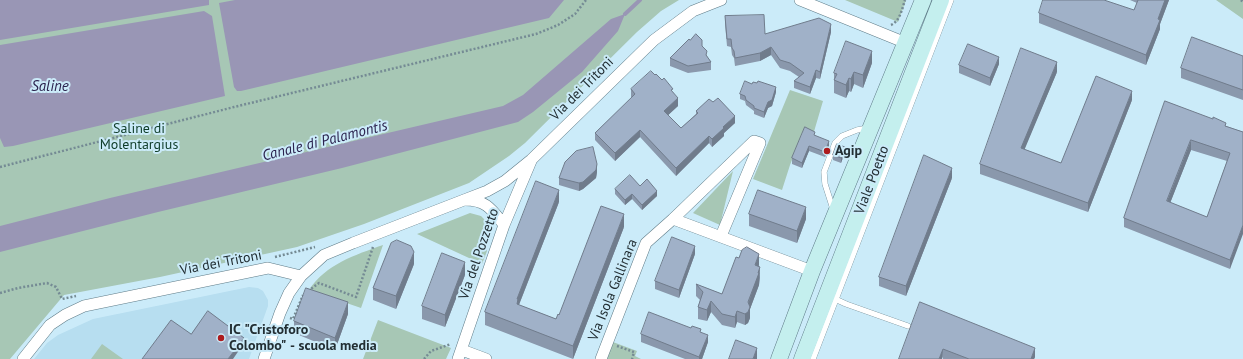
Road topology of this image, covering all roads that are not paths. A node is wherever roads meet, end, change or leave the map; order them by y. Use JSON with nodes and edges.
{"nodes":[{"id":1,"x":721,"y":0,"type":"edge"},
{"id":2,"x":800,"y":0,"type":"edge"},
{"id":3,"x":923,"y":0,"type":"edge"},
{"id":4,"x":941,"y":0,"type":"edge"},
{"id":5,"x":951,"y":0,"type":"edge"},
{"id":6,"x":900,"y":48,"type":"junction"},
{"id":7,"x":868,"y":124,"type":"junction"},
{"id":8,"x":531,"y":160,"type":"junction"},
{"id":9,"x":464,"y":200,"type":"junction"},
{"id":10,"x":834,"y":211,"type":"junction"},
{"id":11,"x":673,"y":219,"type":"junction"},
{"id":12,"x":504,"y":225,"type":"junction"},
{"id":13,"x":721,"y":236,"type":"junction"},
{"id":14,"x":810,"y":270,"type":"junction"},
{"id":15,"x":301,"y":276,"type":"junction"},
{"id":16,"x":831,"y":297,"type":"junction"},
{"id":17,"x":908,"y":326,"type":"dead end"},
{"id":18,"x":460,"y":355,"type":"edge"},
{"id":19,"x":23,"y":359,"type":"edge"},
{"id":20,"x":264,"y":359,"type":"edge"},
{"id":21,"x":486,"y":359,"type":"edge"},
{"id":22,"x":601,"y":359,"type":"edge"},
{"id":23,"x":773,"y":359,"type":"edge"},
{"id":24,"x":779,"y":359,"type":"edge"},
{"id":25,"x":802,"y":359,"type":"edge"},
{"id":26,"x":813,"y":359,"type":"edge"}],
"edges":[{"from":1,"to":8,"type":"street","name":"Via dei Tritoni"},
{"from":2,"to":6,"type":"street"},
{"from":3,"to":6,"type":"main road","name":"Viale Poetto"},
{"from":4,"to":16,"type":"main road","name":"Viale Poetto"},
{"from":5,"to":16,"type":"lane"},
{"from":6,"to":7,"type":"main road","name":"Viale Poetto"},
{"from":7,"to":10,"type":"main road","name":"Viale Poetto"},
{"from":7,"to":10,"type":"lane"},
{"from":8,"to":9,"type":"street","name":"Via dei Tritoni"},
{"from":8,"to":12,"type":"street","name":"Via del Pozzetto"},
{"from":9,"to":12,"type":"street"},
{"from":9,"to":15,"type":"street","name":"Via dei Tritoni"},
{"from":10,"to":14,"type":"main road","name":"Viale Poetto"},
{"from":11,"to":13,"type":"street"},
{"from":11,"to":13,"type":"street","name":"Via Isola Gallinara"},
{"from":11,"to":22,"type":"street","name":"Via Isola Gallinara"},
{"from":12,"to":18,"type":"street","name":"Via del Pozzetto"},
{"from":13,"to":14,"type":"street"},
{"from":14,"to":23,"type":"lane","name":"Viale Poetto"},
{"from":14,"to":24,"type":"main road","name":"Viale Poetto"},
{"from":15,"to":19,"type":"street","name":"Via dei Tritoni"},
{"from":15,"to":20,"type":"street"},
{"from":16,"to":17,"type":"lane"},
{"from":16,"to":25,"type":"main road","name":"Viale Poetto"},
{"from":16,"to":26,"type":"lane"},
{"from":18,"to":21,"type":"street"}]}
